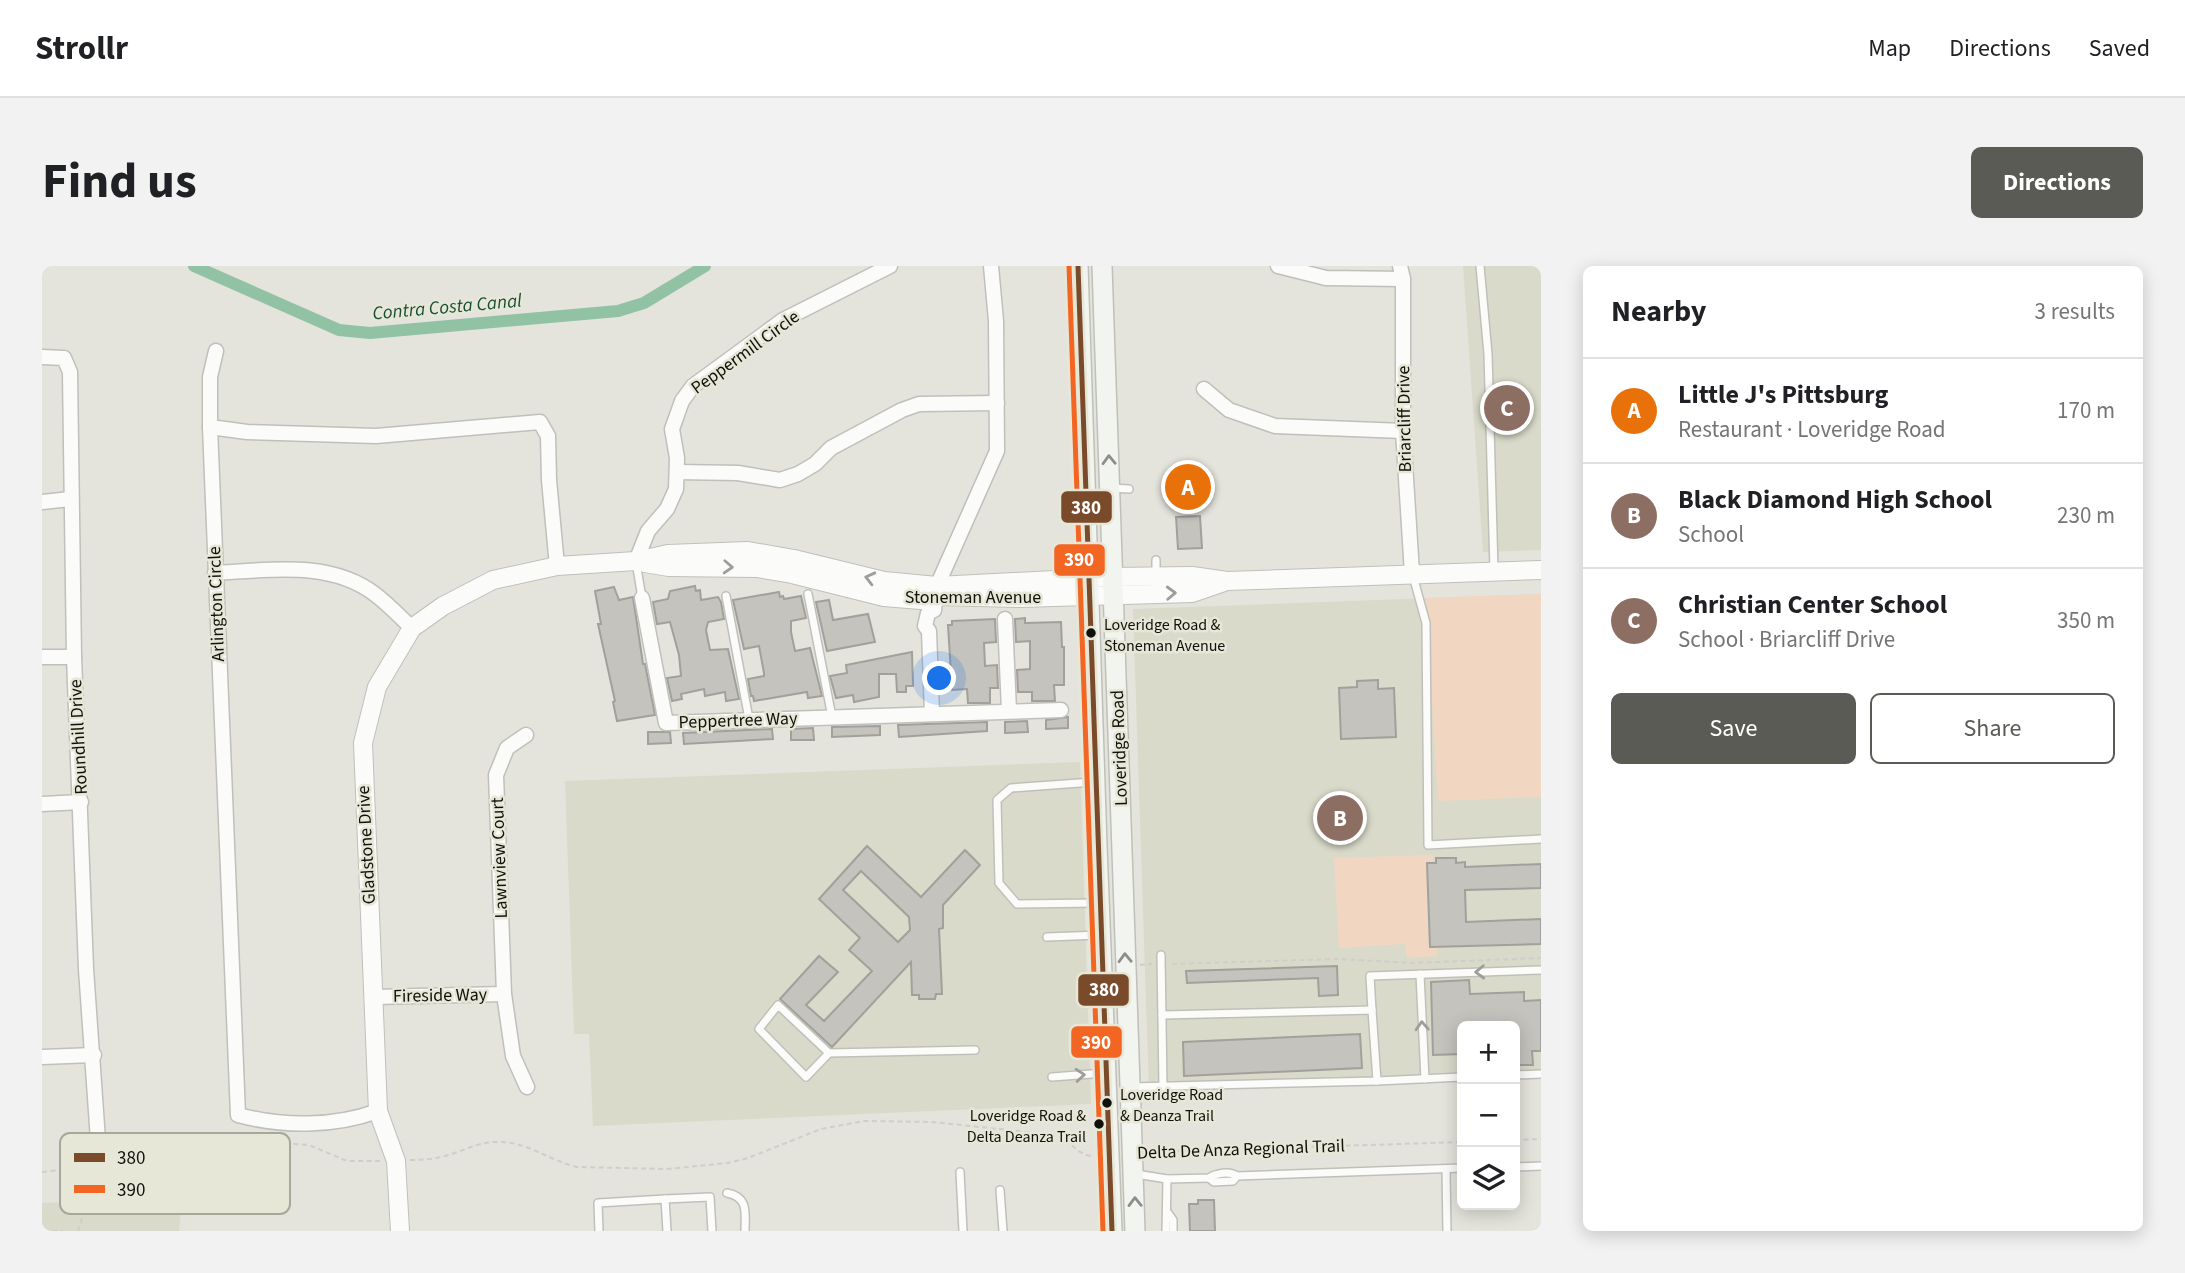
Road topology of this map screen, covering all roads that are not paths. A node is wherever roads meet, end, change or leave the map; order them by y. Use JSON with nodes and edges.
{"nodes":[{"id":1,"x":890,"y":266,"type":"edge"},
{"id":2,"x":991,"y":266,"type":"edge"},
{"id":3,"x":1078,"y":266,"type":"edge"},
{"id":4,"x":1102,"y":266,"type":"edge"},
{"id":5,"x":1278,"y":266,"type":"edge"},
{"id":6,"x":1480,"y":266,"type":"edge"},
{"id":7,"x":1402,"y":272,"type":"edge"},
{"id":8,"x":216,"y":351,"type":"dead end"},
{"id":9,"x":42,"y":357,"type":"edge"},
{"id":10,"x":1204,"y":389,"type":"dead end"},
{"id":11,"x":997,"y":403,"type":"junction"},
{"id":12,"x":211,"y":428,"type":"junction"},
{"id":13,"x":1403,"y":431,"type":"junction"},
{"id":14,"x":677,"y":472,"type":"junction"},
{"id":15,"x":70,"y":499,"type":"junction"},
{"id":16,"x":42,"y":502,"type":"edge"},
{"id":17,"x":636,"y":561,"type":"junction"},
{"id":18,"x":557,"y":566,"type":"junction"},
{"id":19,"x":1541,"y":570,"type":"edge"},
{"id":20,"x":1494,"y":571,"type":"junction"},
{"id":21,"x":215,"y":573,"type":"junction"},
{"id":22,"x":1412,"y":573,"type":"junction"},
{"id":23,"x":1227,"y":581,"type":"junction"},
{"id":24,"x":1113,"y":586,"type":"junction"},
{"id":25,"x":1088,"y":587,"type":"junction"},
{"id":26,"x":808,"y":594,"type":"dead end"},
{"id":27,"x":726,"y":596,"type":"dead end"},
{"id":28,"x":642,"y":598,"type":"joint"},
{"id":29,"x":936,"y":598,"type":"junction"},
{"id":30,"x":1005,"y":619,"type":"dead end"},
{"id":31,"x":412,"y":628,"type":"junction"},
{"id":32,"x":42,"y":657,"type":"edge"},
{"id":33,"x":74,"y":657,"type":"junction"},
{"id":34,"x":1061,"y":710,"type":"dead end"},
{"id":35,"x":1009,"y":712,"type":"junction"},
{"id":36,"x":932,"y":714,"type":"junction"},
{"id":37,"x":832,"y":717,"type":"junction"},
{"id":38,"x":750,"y":720,"type":"junction"},
{"id":39,"x":526,"y":735,"type":"dead end"},
{"id":40,"x":1094,"y":782,"type":"junction"},
{"id":41,"x":81,"y":802,"type":"junction"},
{"id":42,"x":42,"y":804,"type":"edge"},
{"id":43,"x":1541,"y":839,"type":"edge"},
{"id":44,"x":1099,"y":903,"type":"junction"},
{"id":45,"x":1101,"y":935,"type":"junction"},
{"id":46,"x":1046,"y":937,"type":"dead end"},
{"id":47,"x":1161,"y":955,"type":"dead end"},
{"id":48,"x":1541,"y":970,"type":"edge"},
{"id":49,"x":1420,"y":974,"type":"junction"},
{"id":50,"x":504,"y":994,"type":"junction"},
{"id":51,"x":375,"y":996,"type":"junction"},
{"id":52,"x":1372,"y":1010,"type":"junction"},
{"id":53,"x":1162,"y":1015,"type":"junction"},
{"id":54,"x":975,"y":1050,"type":"dead end"},
{"id":55,"x":829,"y":1053,"type":"junction"},
{"id":56,"x":94,"y":1055,"type":"junction"},
{"id":57,"x":42,"y":1057,"type":"edge"},
{"id":58,"x":1107,"y":1072,"type":"junction"},
{"id":59,"x":1541,"y":1074,"type":"edge"},
{"id":60,"x":1520,"y":1075,"type":"edge"},
{"id":61,"x":1052,"y":1077,"type":"dead end"},
{"id":62,"x":1457,"y":1077,"type":"edge"},
{"id":63,"x":1425,"y":1079,"type":"junction"},
{"id":64,"x":1377,"y":1081,"type":"junction"},
{"id":65,"x":527,"y":1087,"type":"dead end"},
{"id":66,"x":1130,"y":1087,"type":"junction"},
{"id":67,"x":1163,"y":1087,"type":"junction"},
{"id":68,"x":378,"y":1111,"type":"junction"},
{"id":69,"x":98,"y":1133,"type":"edge"},
{"id":70,"x":1110,"y":1160,"type":"junction"},
{"id":71,"x":1541,"y":1166,"type":"edge"},
{"id":72,"x":1520,"y":1167,"type":"edge"},
{"id":73,"x":1457,"y":1168,"type":"edge"},
{"id":74,"x":1446,"y":1169,"type":"junction"},
{"id":75,"x":960,"y":1172,"type":"dead end"},
{"id":76,"x":1134,"y":1173,"type":"junction"},
{"id":77,"x":1167,"y":1179,"type":"junction"},
{"id":78,"x":1000,"y":1190,"type":"dead end"},
{"id":79,"x":727,"y":1193,"type":"dead end"},
{"id":80,"x":665,"y":1199,"type":"junction"},
{"id":81,"x":1168,"y":1213,"type":"junction"},
{"id":82,"x":400,"y":1231,"type":"edge"},
{"id":83,"x":599,"y":1231,"type":"edge"},
{"id":84,"x":667,"y":1231,"type":"edge"},
{"id":85,"x":712,"y":1231,"type":"edge"},
{"id":86,"x":746,"y":1231,"type":"edge"},
{"id":87,"x":963,"y":1231,"type":"edge"},
{"id":88,"x":1003,"y":1231,"type":"edge"},
{"id":89,"x":1112,"y":1231,"type":"edge"},
{"id":90,"x":1135,"y":1231,"type":"edge"},
{"id":91,"x":1166,"y":1231,"type":"edge"},
{"id":92,"x":1173,"y":1231,"type":"edge"},
{"id":93,"x":1447,"y":1231,"type":"edge"}],
"edges":[{"from":1,"to":14,"type":"street","name":"Peppermill Circle"},
{"from":2,"to":11,"type":"street"},
{"from":3,"to":25,"type":"main road","name":"Loveridge Road"},
{"from":24,"to":4,"type":"main road","name":"Loveridge Road","one_way":true},
{"from":5,"to":7,"type":"street"},
{"from":6,"to":20,"type":"lane"},
{"from":7,"to":13,"type":"street","name":"Briarcliff Drive"},
{"from":8,"to":12,"type":"street","name":"Arlington Circle"},
{"from":9,"to":15,"type":"street","name":"Roundhill Drive"},
{"from":10,"to":13,"type":"street"},
{"from":11,"to":14,"type":"street"},
{"from":11,"to":29,"type":"street"},
{"from":12,"to":18,"type":"street"},
{"from":12,"to":21,"type":"street","name":"Arlington Circle"},
{"from":13,"to":22,"type":"street","name":"Briarcliff Drive"},
{"from":14,"to":17,"type":"street","name":"Peppermill Circle"},
{"from":15,"to":16,"type":"street"},
{"from":15,"to":33,"type":"street","name":"Roundhill Drive"},
{"from":17,"to":18,"type":"street","name":"Stoneman Avenue"},
{"from":17,"to":28,"type":"lane","name":"Peppertree Way"},
{"from":17,"to":29,"type":"street","name":"Stoneman Avenue"},
{"from":18,"to":31,"type":"street","name":"Gladstone Drive"},
{"from":19,"to":20,"type":"street","name":"Stoneman Avenue"},
{"from":20,"to":22,"type":"street","name":"Stoneman Avenue"},
{"from":21,"to":31,"type":"street"},
{"from":21,"to":68,"type":"street","name":"Arlington Circle"},
{"from":22,"to":23,"type":"street","name":"Stoneman Avenue"},
{"from":22,"to":43,"type":"lane"},
{"from":24,"to":23,"type":"street","name":"Stoneman Avenue","one_way":true},
{"from":23,"to":24,"type":"street","name":"Stoneman Avenue"},
{"from":24,"to":25,"type":"street","name":"Stoneman Avenue"},
{"from":66,"to":24,"type":"main road","name":"Loveridge Road","one_way":true},
{"from":25,"to":29,"type":"street","name":"Stoneman Avenue"},
{"from":25,"to":40,"type":"main road","name":"Loveridge Road"},
{"from":26,"to":37,"type":"lane"},
{"from":27,"to":38,"type":"lane"},
{"from":28,"to":38,"type":"street","name":"Peppertree Way"},
{"from":29,"to":36,"type":"street"},
{"from":30,"to":35,"type":"street"},
{"from":31,"to":51,"type":"street","name":"Gladstone Drive"},
{"from":32,"to":33,"type":"street"},
{"from":33,"to":41,"type":"street","name":"Roundhill Drive"},
{"from":34,"to":35,"type":"street","name":"Peppertree Way"},
{"from":35,"to":36,"type":"street","name":"Peppertree Way"},
{"from":36,"to":37,"type":"street","name":"Peppertree Way"},
{"from":37,"to":38,"type":"street","name":"Peppertree Way"},
{"from":39,"to":50,"type":"street","name":"Lawnview Court"},
{"from":40,"to":44,"type":"main road","name":"Loveridge Road"},
{"from":40,"to":44,"type":"lane"},
{"from":41,"to":42,"type":"street"},
{"from":41,"to":56,"type":"street","name":"Roundhill Drive"},
{"from":44,"to":45,"type":"main road","name":"Loveridge Road"},
{"from":45,"to":46,"type":"lane"},
{"from":45,"to":58,"type":"main road","name":"Loveridge Road"},
{"from":47,"to":53,"type":"lane"},
{"from":48,"to":49,"type":"lane","one_way":true},
{"from":49,"to":52,"type":"lane"},
{"from":63,"to":49,"type":"lane","one_way":true},
{"from":50,"to":51,"type":"street","name":"Fireside Way"},
{"from":50,"to":65,"type":"street","name":"Lawnview Court"},
{"from":51,"to":68,"type":"street","name":"Gladstone Drive"},
{"from":52,"to":53,"type":"lane"},
{"from":52,"to":64,"type":"lane"},
{"from":53,"to":67,"type":"lane"},
{"from":54,"to":55,"type":"lane"},
{"from":55,"to":55,"type":"lane"},
{"from":56,"to":57,"type":"street"},
{"from":56,"to":69,"type":"street","name":"Roundhill Drive"},
{"from":61,"to":58,"type":"lane","one_way":true},
{"from":58,"to":70,"type":"main road","name":"Loveridge Road"},
{"from":59,"to":60,"type":"lane"},
{"from":62,"to":63,"type":"lane"},
{"from":63,"to":64,"type":"lane"},
{"from":64,"to":67,"type":"lane"},
{"from":66,"to":67,"type":"lane"},
{"from":66,"to":76,"type":"main road","name":"Loveridge Road"},
{"from":68,"to":82,"type":"street","name":"Gladstone Drive"},
{"from":70,"to":76,"type":"main road"},
{"from":70,"to":89,"type":"main road","name":"Loveridge Road"},
{"from":71,"to":72,"type":"lane"},
{"from":73,"to":74,"type":"lane"},
{"from":74,"to":77,"type":"lane"},
{"from":74,"to":93,"type":"lane"},
{"from":75,"to":87,"type":"lane"},
{"from":76,"to":77,"type":"lane"},
{"from":90,"to":76,"type":"main road","name":"Loveridge Road","one_way":true},
{"from":77,"to":81,"type":"lane"},
{"from":78,"to":88,"type":"lane"},
{"from":79,"to":86,"type":"lane"},
{"from":80,"to":83,"type":"lane"},
{"from":80,"to":84,"type":"lane"},
{"from":80,"to":85,"type":"lane"},
{"from":81,"to":91,"type":"lane"},
{"from":81,"to":92,"type":"lane"}]}
